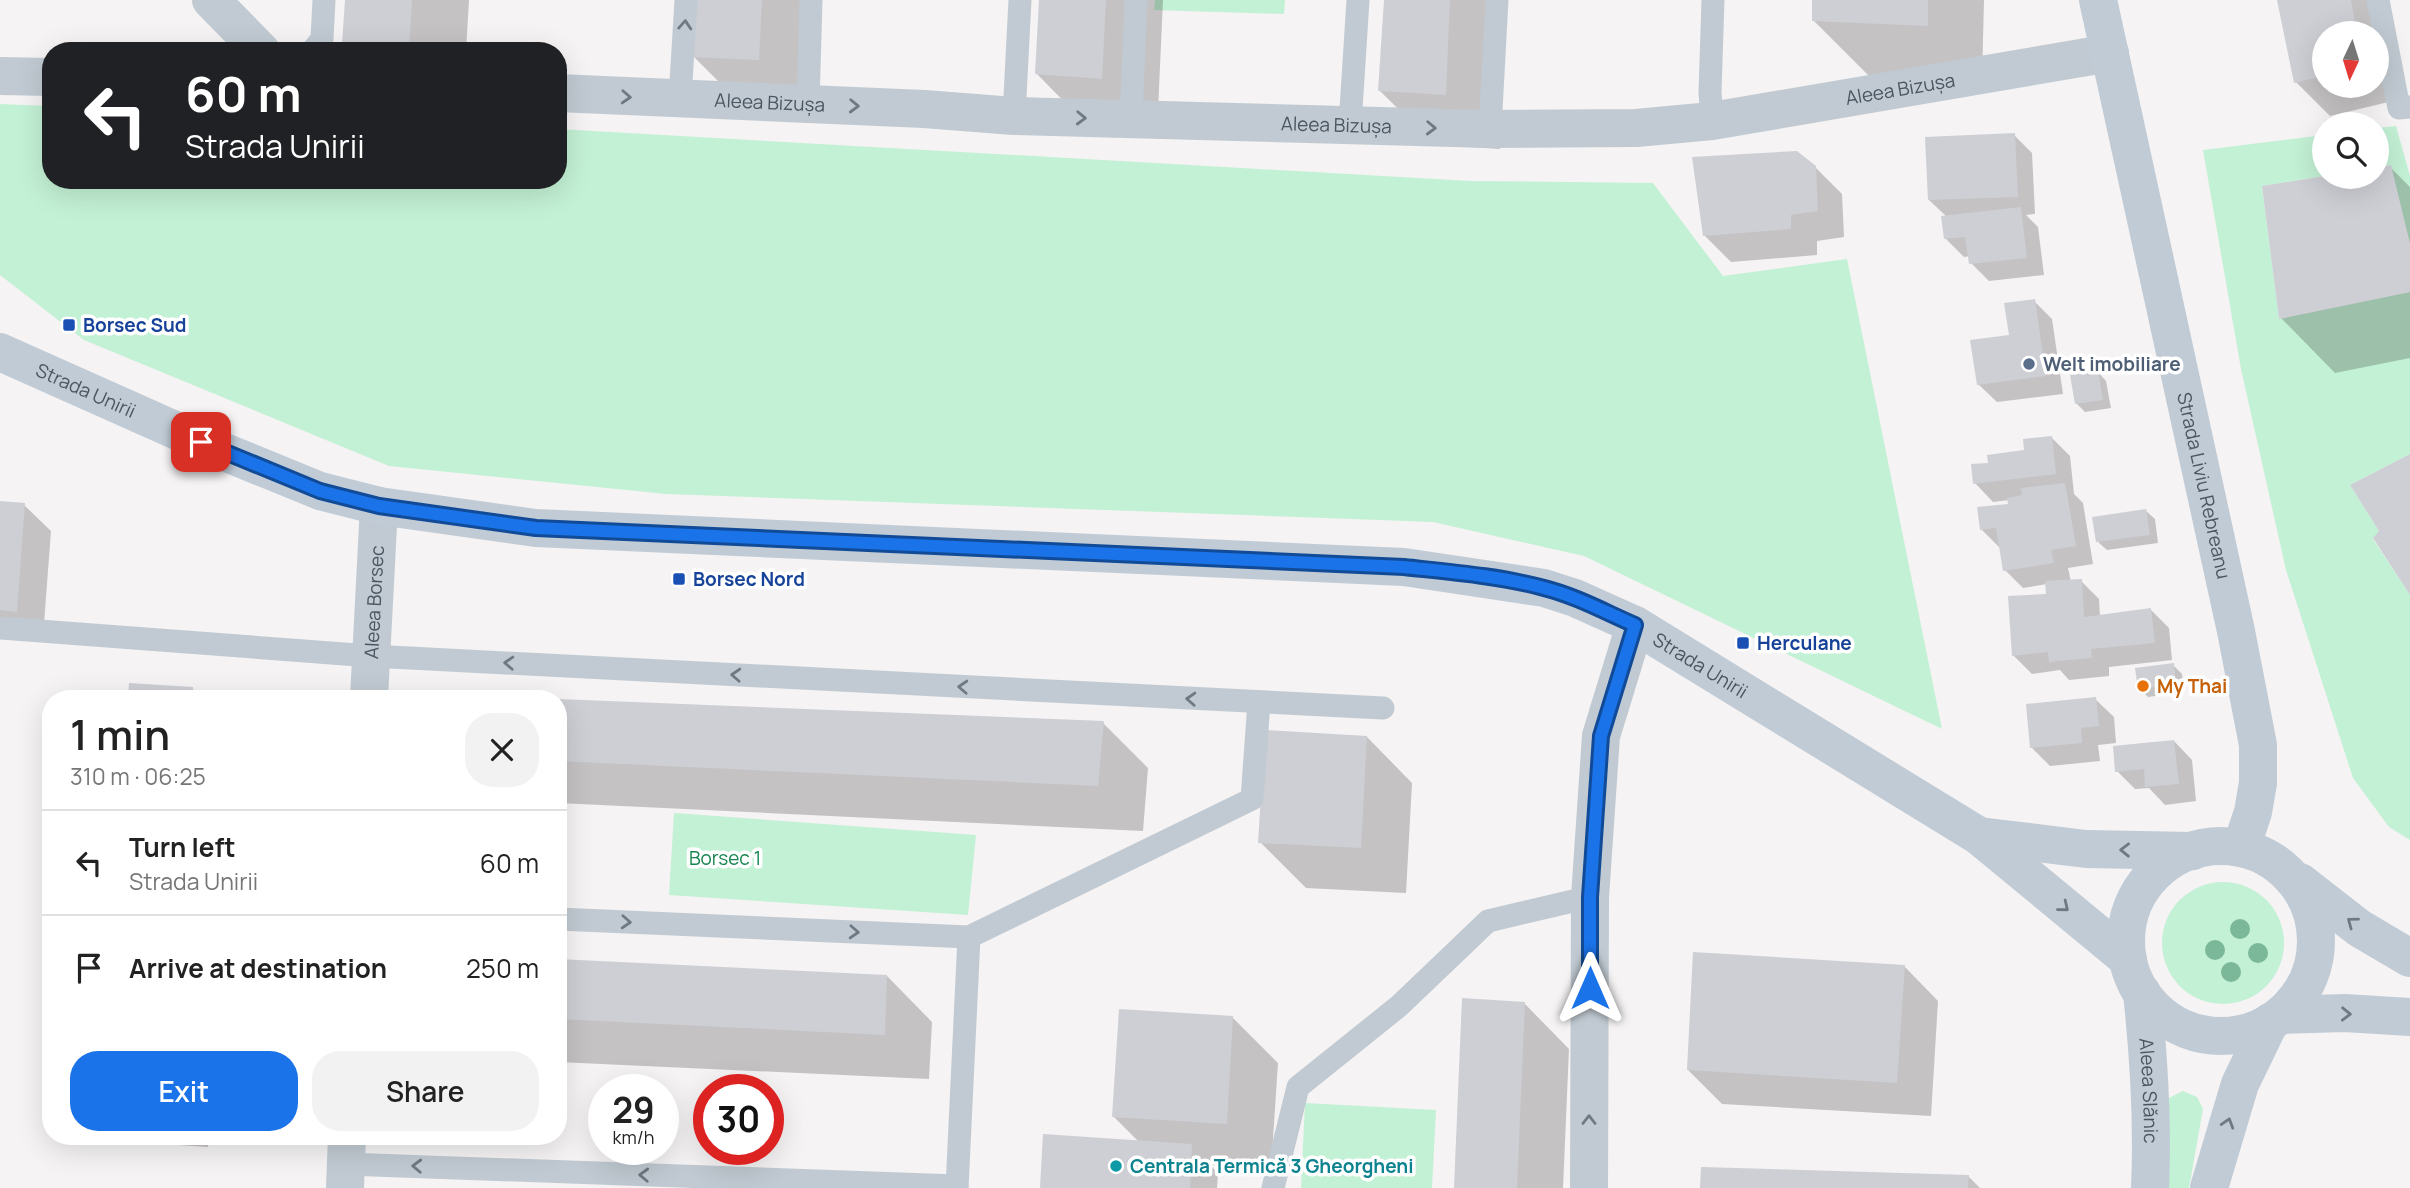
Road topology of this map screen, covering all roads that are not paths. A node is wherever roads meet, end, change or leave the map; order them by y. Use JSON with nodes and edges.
{"nodes":[{"id":1,"x":211,"y":0,"type":"edge"},
{"id":2,"x":324,"y":0,"type":"edge"},
{"id":3,"x":686,"y":0,"type":"edge"},
{"id":4,"x":811,"y":0,"type":"edge"},
{"id":5,"x":1020,"y":0,"type":"edge"},
{"id":6,"x":1136,"y":0,"type":"edge"},
{"id":7,"x":1358,"y":0,"type":"edge"},
{"id":8,"x":1497,"y":0,"type":"edge"},
{"id":9,"x":1713,"y":0,"type":"edge"},
{"id":10,"x":2098,"y":0,"type":"edge"},
{"id":11,"x":2378,"y":0,"type":"edge"},
{"id":12,"x":252,"y":42,"type":"edge"},
{"id":13,"x":320,"y":42,"type":"edge"},
{"id":14,"x":2110,"y":54,"type":"junction"},
{"id":15,"x":0,"y":75,"type":"edge"},
{"id":16,"x":42,"y":77,"type":"edge"},
{"id":17,"x":567,"y":93,"type":"edge"},
{"id":18,"x":680,"y":99,"type":"junction"},
{"id":19,"x":808,"y":104,"type":"junction"},
{"id":20,"x":2410,"y":107,"type":"edge"},
{"id":21,"x":1014,"y":116,"type":"junction"},
{"id":22,"x":1130,"y":119,"type":"junction"},
{"id":23,"x":1712,"y":121,"type":"junction"},
{"id":24,"x":1350,"y":125,"type":"junction"},
{"id":25,"x":1490,"y":129,"type":"junction"},
{"id":26,"x":0,"y":352,"type":"edge"},
{"id":27,"x":379,"y":506,"type":"junction"},
{"id":28,"x":1635,"y":625,"type":"junction"},
{"id":29,"x":0,"y":628,"type":"edge"},
{"id":30,"x":371,"y":656,"type":"junction"},
{"id":31,"x":369,"y":690,"type":"edge"},
{"id":32,"x":1259,"y":702,"type":"junction"},
{"id":33,"x":1383,"y":708,"type":"dead end"},
{"id":34,"x":1979,"y":836,"type":"junction"},
{"id":35,"x":2241,"y":848,"type":"junction"},
{"id":36,"x":2193,"y":851,"type":"junction"},
{"id":37,"x":2287,"y":872,"type":"junction"},
{"id":38,"x":1590,"y":897,"type":"junction"},
{"id":39,"x":567,"y":919,"type":"edge"},
{"id":40,"x":969,"y":937,"type":"junction"},
{"id":41,"x":2410,"y":958,"type":"edge"},
{"id":42,"x":2135,"y":976,"type":"junction"},
{"id":43,"x":2410,"y":1017,"type":"edge"},
{"id":44,"x":2276,"y":1018,"type":"junction"},
{"id":45,"x":346,"y":1163,"type":"edge"},
{"id":46,"x":957,"y":1187,"type":"edge"},
{"id":47,"x":1273,"y":1188,"type":"edge"},
{"id":48,"x":1589,"y":1188,"type":"edge"},
{"id":49,"x":2150,"y":1188,"type":"edge"},
{"id":50,"x":2209,"y":1188,"type":"edge"}],
"edges":[{"from":1,"to":12,"type":"street"},
{"from":2,"to":13,"type":"lane"},
{"from":18,"to":3,"type":"lane","one_way":true},
{"from":4,"to":19,"type":"lane"},
{"from":5,"to":21,"type":"lane"},
{"from":6,"to":22,"type":"lane"},
{"from":7,"to":24,"type":"lane"},
{"from":8,"to":25,"type":"lane"},
{"from":9,"to":23,"type":"lane"},
{"from":10,"to":14,"type":"main road","name":"Strada Liviu Rebreanu"},
{"from":11,"to":20,"type":"lane"},
{"from":14,"to":23,"type":"street","name":"Aleea Bizușa"},
{"from":14,"to":35,"type":"main road","name":"Strada Liviu Rebreanu"},
{"from":15,"to":16,"type":"street"},
{"from":17,"to":18,"type":"street","name":"Aleea Bizușa","one_way":true},
{"from":18,"to":19,"type":"street","name":"Aleea Bizușa"},
{"from":19,"to":21,"type":"street","name":"Aleea Bizușa","one_way":true},
{"from":21,"to":22,"type":"street","name":"Aleea Bizușa","one_way":true},
{"from":22,"to":24,"type":"street","name":"Aleea Bizușa"},
{"from":23,"to":25,"type":"street","name":"Aleea Bizușa"},
{"from":24,"to":25,"type":"street","name":"Aleea Bizușa","one_way":true},
{"from":26,"to":27,"type":"main road","name":"Strada Unirii"},
{"from":27,"to":28,"type":"main road","name":"Strada Unirii"},
{"from":27,"to":30,"type":"street","name":"Aleea Borsec"},
{"from":28,"to":34,"type":"main road","name":"Strada Unirii"},
{"from":28,"to":38,"type":"street"},
{"from":29,"to":30,"type":"lane"},
{"from":30,"to":31,"type":"street","name":"Aleea Borsec"},
{"from":32,"to":30,"type":"lane","one_way":true},
{"from":32,"to":33,"type":"lane"},
{"from":32,"to":40,"type":"lane"},
{"from":36,"to":34,"type":"main road","name":"Strada Unirii","one_way":true},
{"from":34,"to":42,"type":"main road","name":"Strada Unirii","one_way":true},
{"from":35,"to":36,"type":"main road"},
{"from":35,"to":37,"type":"main road"},
{"from":36,"to":42,"type":"main road"},
{"from":41,"to":37,"type":"main road","one_way":true},
{"from":37,"to":44,"type":"main road"},
{"from":38,"to":47,"type":"lane"},
{"from":48,"to":38,"type":"street","one_way":true},
{"from":39,"to":40,"type":"lane","one_way":true},
{"from":40,"to":46,"type":"lane"},
{"from":42,"to":44,"type":"main road"},
{"from":42,"to":49,"type":"main road","name":"Aleea Slănic"},
{"from":44,"to":43,"type":"main road","one_way":true},
{"from":50,"to":44,"type":"main road","one_way":true},
{"from":46,"to":45,"type":"lane","one_way":true}]}
